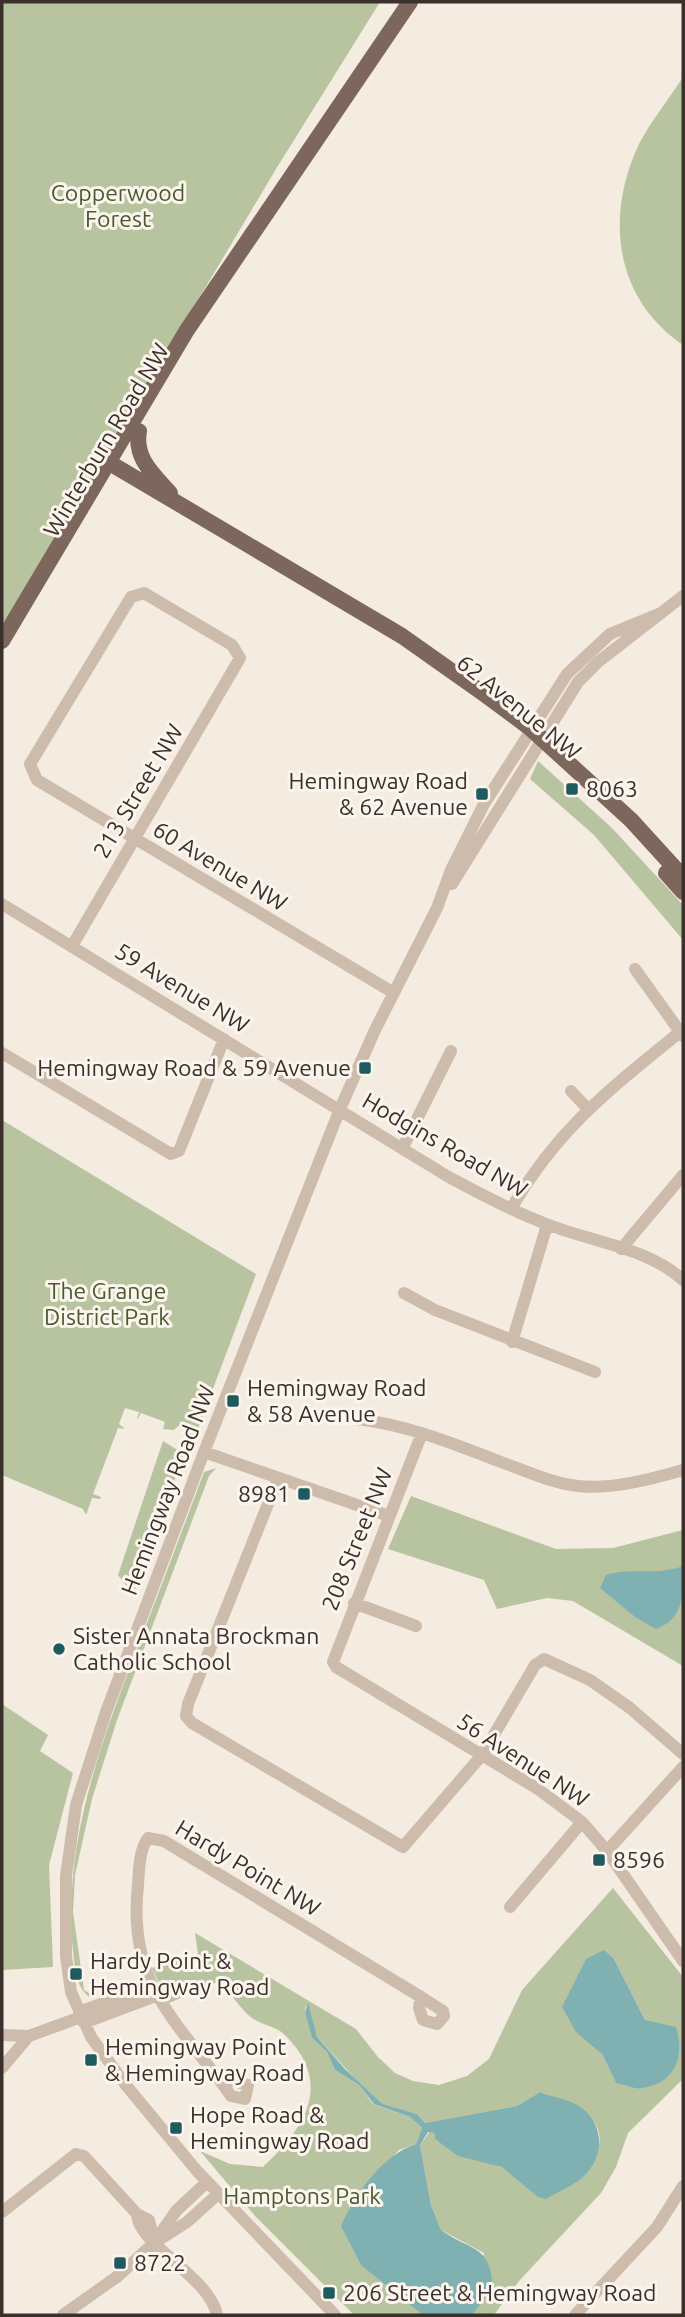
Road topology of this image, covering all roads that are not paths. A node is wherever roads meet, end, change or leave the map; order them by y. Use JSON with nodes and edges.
{"nodes":[{"id":1,"x":410,"y":2,"type":"edge"},
{"id":2,"x":240,"y":255,"type":"junction"},
{"id":3,"x":139,"y":431,"type":"junction"},
{"id":4,"x":109,"y":462,"type":"junction"},
{"id":5,"x":184,"y":508,"type":"junction"},
{"id":6,"x":683,"y":596,"type":"edge"},
{"id":7,"x":2,"y":642,"type":"edge"},
{"id":8,"x":533,"y":738,"type":"junction"},
{"id":9,"x":30,"y":769,"type":"joint"},
{"id":10,"x":133,"y":838,"type":"junction"},
{"id":11,"x":683,"y":877,"type":"edge"},
{"id":12,"x":683,"y":892,"type":"edge"},
{"id":13,"x":2,"y":904,"type":"edge"},
{"id":14,"x":72,"y":946,"type":"junction"},
{"id":15,"x":635,"y":969,"type":"dead end"},
{"id":16,"x":394,"y":993,"type":"junction"},
{"id":17,"x":682,"y":1034,"type":"edge"},
{"id":18,"x":224,"y":1039,"type":"junction"},
{"id":19,"x":451,"y":1051,"type":"dead end"},
{"id":20,"x":2,"y":1053,"type":"edge"},
{"id":21,"x":571,"y":1091,"type":"dead end"},
{"id":22,"x":587,"y":1108,"type":"junction"},
{"id":23,"x":340,"y":1110,"type":"junction"},
{"id":24,"x":403,"y":1147,"type":"junction"},
{"id":25,"x":683,"y":1175,"type":"edge"},
{"id":26,"x":510,"y":1209,"type":"junction"},
{"id":27,"x":547,"y":1225,"type":"junction"},
{"id":28,"x":621,"y":1249,"type":"junction"},
{"id":29,"x":683,"y":1280,"type":"edge"},
{"id":30,"x":404,"y":1293,"type":"dead end"},
{"id":31,"x":512,"y":1342,"type":"junction"},
{"id":32,"x":595,"y":1372,"type":"dead end"},
{"id":33,"x":357,"y":1419,"type":"dead end"},
{"id":34,"x":422,"y":1433,"type":"junction"},
{"id":35,"x":204,"y":1452,"type":"junction"},
{"id":36,"x":683,"y":1470,"type":"edge"},
{"id":37,"x":278,"y":1479,"type":"junction"},
{"id":38,"x":389,"y":1516,"type":"junction"},
{"id":39,"x":354,"y":1603,"type":"junction"},
{"id":40,"x":416,"y":1626,"type":"dead end"},
{"id":41,"x":333,"y":1662,"type":"joint"},
{"id":42,"x":683,"y":1754,"type":"edge"},
{"id":43,"x":482,"y":1755,"type":"junction"},
{"id":44,"x":683,"y":1767,"type":"edge"},
{"id":45,"x":582,"y":1822,"type":"junction"},
{"id":46,"x":607,"y":1851,"type":"junction"},
{"id":47,"x":510,"y":1907,"type":"dead end"},
{"id":48,"x":683,"y":1961,"type":"edge"},
{"id":49,"x":153,"y":1991,"type":"junction"},
{"id":50,"x":421,"y":1997,"type":"dead end"},
{"id":51,"x":82,"y":2018,"type":"junction"},
{"id":52,"x":2,"y":2035,"type":"edge"},
{"id":53,"x":29,"y":2036,"type":"junction"},
{"id":54,"x":2,"y":2068,"type":"edge"},
{"id":55,"x":216,"y":2076,"type":"dead end"},
{"id":56,"x":207,"y":2182,"type":"junction"},
{"id":57,"x":683,"y":2186,"type":"edge"},
{"id":58,"x":218,"y":2194,"type":"junction"},
{"id":59,"x":2,"y":2212,"type":"edge"},
{"id":60,"x":154,"y":2243,"type":"junction"},
{"id":61,"x":63,"y":2315,"type":"edge"},
{"id":62,"x":218,"y":2315,"type":"edge"},
{"id":63,"x":335,"y":2315,"type":"edge"},
{"id":64,"x":575,"y":2315,"type":"edge"}],
"edges":[{"from":1,"to":2,"type":"main road","name":"Winterburn Road NW"},
{"from":2,"to":3,"type":"main road","name":"Winterburn Road NW"},
{"from":2,"to":4,"type":"main road","name":"Winterburn Road NW"},
{"from":3,"to":4,"type":"main road","name":"Winterburn Road NW"},
{"from":3,"to":5,"type":"main road"},
{"from":4,"to":5,"type":"main road","name":"62 Avenue NW"},
{"from":4,"to":7,"type":"main road","name":"Winterburn Road NW"},
{"from":5,"to":8,"type":"main road","name":"62 Avenue NW"},
{"from":6,"to":8,"type":"street","name":"Hemingway Road NW"},
{"from":8,"to":11,"type":"main road","name":"62 Avenue NW"},
{"from":8,"to":12,"type":"main road","name":"62 Avenue NW"},
{"from":8,"to":16,"type":"street","name":"Hemingway Road NW"},
{"from":9,"to":10,"type":"street","name":"60 Avenue NW"},
{"from":9,"to":10,"type":"street","name":"213 Street NW"},
{"from":10,"to":14,"type":"street","name":"213 Street NW"},
{"from":10,"to":16,"type":"street","name":"60 Avenue NW"},
{"from":13,"to":14,"type":"street","name":"59 Avenue NW"},
{"from":14,"to":18,"type":"street","name":"59 Avenue NW"},
{"from":15,"to":17,"type":"street"},
{"from":16,"to":23,"type":"street","name":"Hemingway Road NW"},
{"from":17,"to":22,"type":"street"},
{"from":18,"to":20,"type":"street"},
{"from":18,"to":23,"type":"street","name":"59 Avenue NW"},
{"from":19,"to":24,"type":"street"},
{"from":21,"to":22,"type":"street"},
{"from":22,"to":26,"type":"street"},
{"from":23,"to":24,"type":"street","name":"Hodgins Road NW"},
{"from":23,"to":35,"type":"street","name":"Hemingway Road NW"},
{"from":24,"to":26,"type":"street","name":"Hodgins Road NW"},
{"from":25,"to":28,"type":"street"},
{"from":26,"to":27,"type":"street","name":"Hodgins Road NW"},
{"from":27,"to":28,"type":"street","name":"Hodgins Road NW"},
{"from":27,"to":31,"type":"street"},
{"from":28,"to":29,"type":"street","name":"Hodgins Road NW"},
{"from":30,"to":31,"type":"street"},
{"from":31,"to":32,"type":"street"},
{"from":33,"to":34,"type":"street"},
{"from":34,"to":36,"type":"street"},
{"from":34,"to":38,"type":"street","name":"208 Street NW"},
{"from":35,"to":37,"type":"street"},
{"from":35,"to":51,"type":"street","name":"Hemingway Road NW"},
{"from":37,"to":38,"type":"street"},
{"from":37,"to":43,"type":"street"},
{"from":38,"to":39,"type":"street","name":"208 Street NW"},
{"from":39,"to":40,"type":"street"},
{"from":39,"to":41,"type":"street","name":"208 Street NW"},
{"from":41,"to":43,"type":"street","name":"56 Avenue NW"},
{"from":42,"to":43,"type":"street"},
{"from":43,"to":45,"type":"street","name":"56 Avenue NW"},
{"from":44,"to":46,"type":"street"},
{"from":45,"to":46,"type":"street","name":"56 Avenue NW"},
{"from":45,"to":47,"type":"street"},
{"from":46,"to":48,"type":"street","name":"56 Avenue NW"},
{"from":49,"to":50,"type":"street","name":"Hardy Point NW"},
{"from":49,"to":51,"type":"street"},
{"from":49,"to":55,"type":"street"},
{"from":51,"to":53,"type":"street"},
{"from":51,"to":56,"type":"street","name":"Hemingway Road NW"},
{"from":52,"to":53,"type":"street"},
{"from":53,"to":54,"type":"street"},
{"from":56,"to":58,"type":"street","name":"Hemingway Road NW"},
{"from":56,"to":60,"type":"street"},
{"from":57,"to":64,"type":"street"},
{"from":58,"to":60,"type":"street"},
{"from":58,"to":63,"type":"street","name":"Hemingway Road NW"},
{"from":59,"to":60,"type":"street"},
{"from":60,"to":61,"type":"street"},
{"from":60,"to":62,"type":"street"}]}
